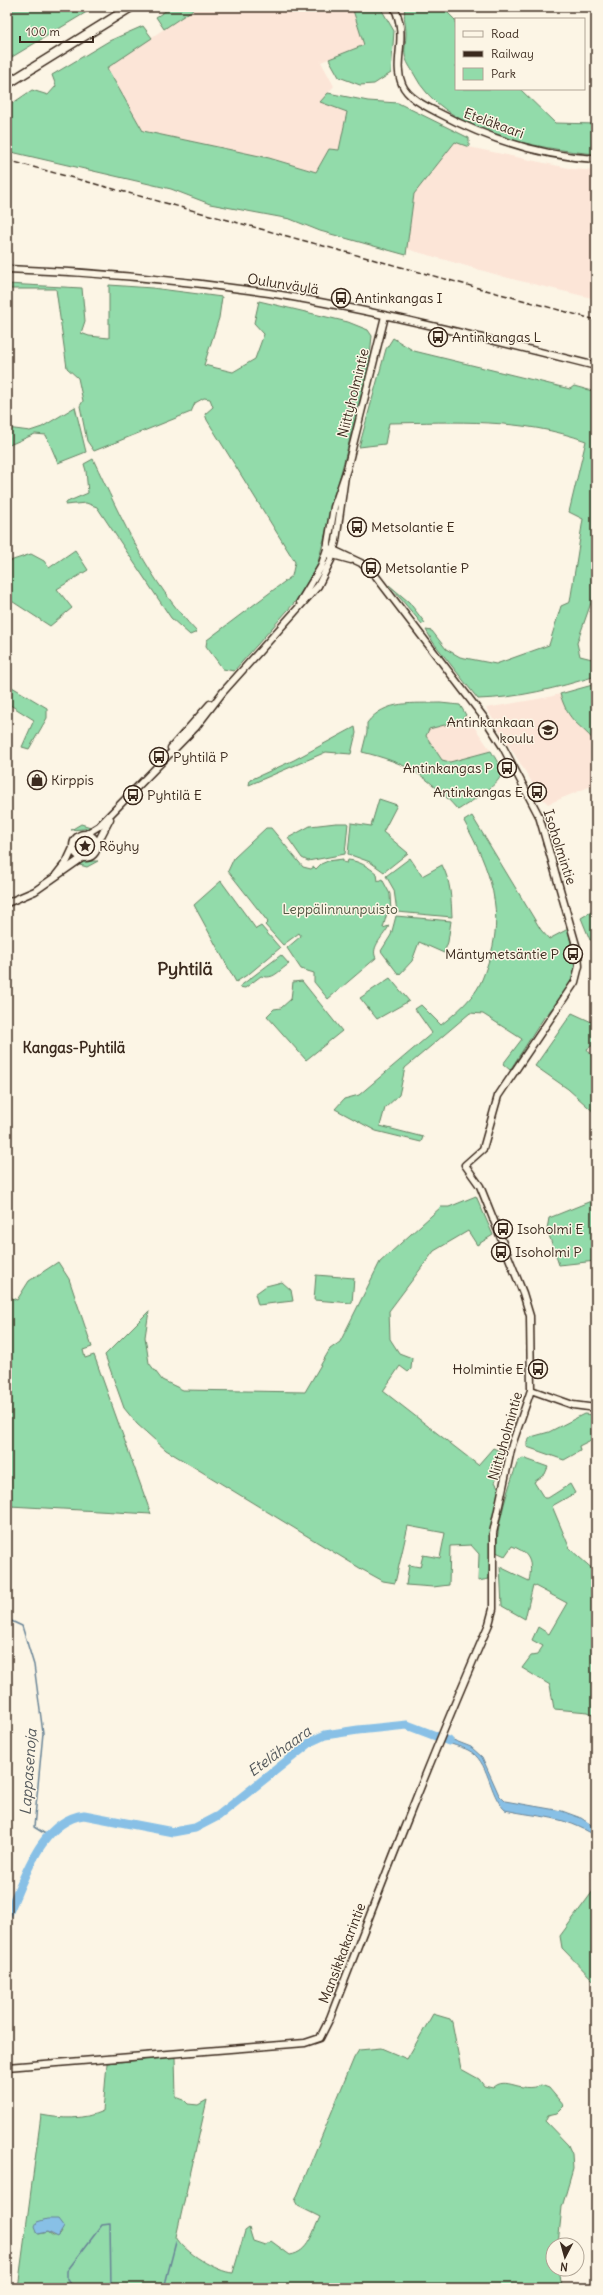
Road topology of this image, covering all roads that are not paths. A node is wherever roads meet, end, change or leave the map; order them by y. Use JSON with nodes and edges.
{"nodes":[{"id":1,"x":131,"y":7,"type":"edge"},
{"id":2,"x":394,"y":7,"type":"edge"},
{"id":3,"x":7,"y":84,"type":"edge"},
{"id":4,"x":596,"y":159,"type":"edge"},
{"id":5,"x":7,"y":269,"type":"edge"},
{"id":6,"x":385,"y":316,"type":"junction"},
{"id":7,"x":596,"y":366,"type":"edge"},
{"id":8,"x":330,"y":551,"type":"junction"},
{"id":9,"x":115,"y":809,"type":"junction"},
{"id":10,"x":86,"y":834,"type":"junction"},
{"id":11,"x":97,"y":844,"type":"junction"},
{"id":12,"x":73,"y":848,"type":"junction"},
{"id":13,"x":82,"y":858,"type":"junction"},
{"id":14,"x":52,"y":880,"type":"junction"},
{"id":15,"x":7,"y":902,"type":"edge"},
{"id":16,"x":466,"y":1165,"type":"joint"},
{"id":17,"x":531,"y":1390,"type":"junction"},
{"id":18,"x":596,"y":1408,"type":"edge"},
{"id":19,"x":494,"y":1583,"type":"joint"},
{"id":20,"x":7,"y":2067,"type":"edge"}],
"edges":[{"from":1,"to":3,"type":"highway"},
{"from":2,"to":4,"type":"street","name":"Eteläkaari"},
{"from":5,"to":6,"type":"street","name":"Oulunväylä"},
{"from":6,"to":7,"type":"street","name":"Oulunväylä"},
{"from":6,"to":8,"type":"street","name":"Niittyholmintie"},
{"from":8,"to":9,"type":"street","name":"Niittyholmintie"},
{"from":8,"to":16,"type":"street","name":"Isoholmintie"},
{"from":9,"to":10,"type":"street","name":"Niittyholmintie"},
{"from":9,"to":11,"type":"street"},
{"from":10,"to":11,"type":"street"},
{"from":10,"to":12,"type":"street"},
{"from":11,"to":13,"type":"street"},
{"from":12,"to":13,"type":"street"},
{"from":12,"to":14,"type":"street"},
{"from":13,"to":14,"type":"street"},
{"from":14,"to":15,"type":"street"},
{"from":16,"to":17,"type":"street","name":"Niittyholmintie"},
{"from":17,"to":18,"type":"street"},
{"from":17,"to":19,"type":"street","name":"Niittyholmintie"},
{"from":19,"to":20,"type":"street","name":"Mansikkakarintie"}]}
